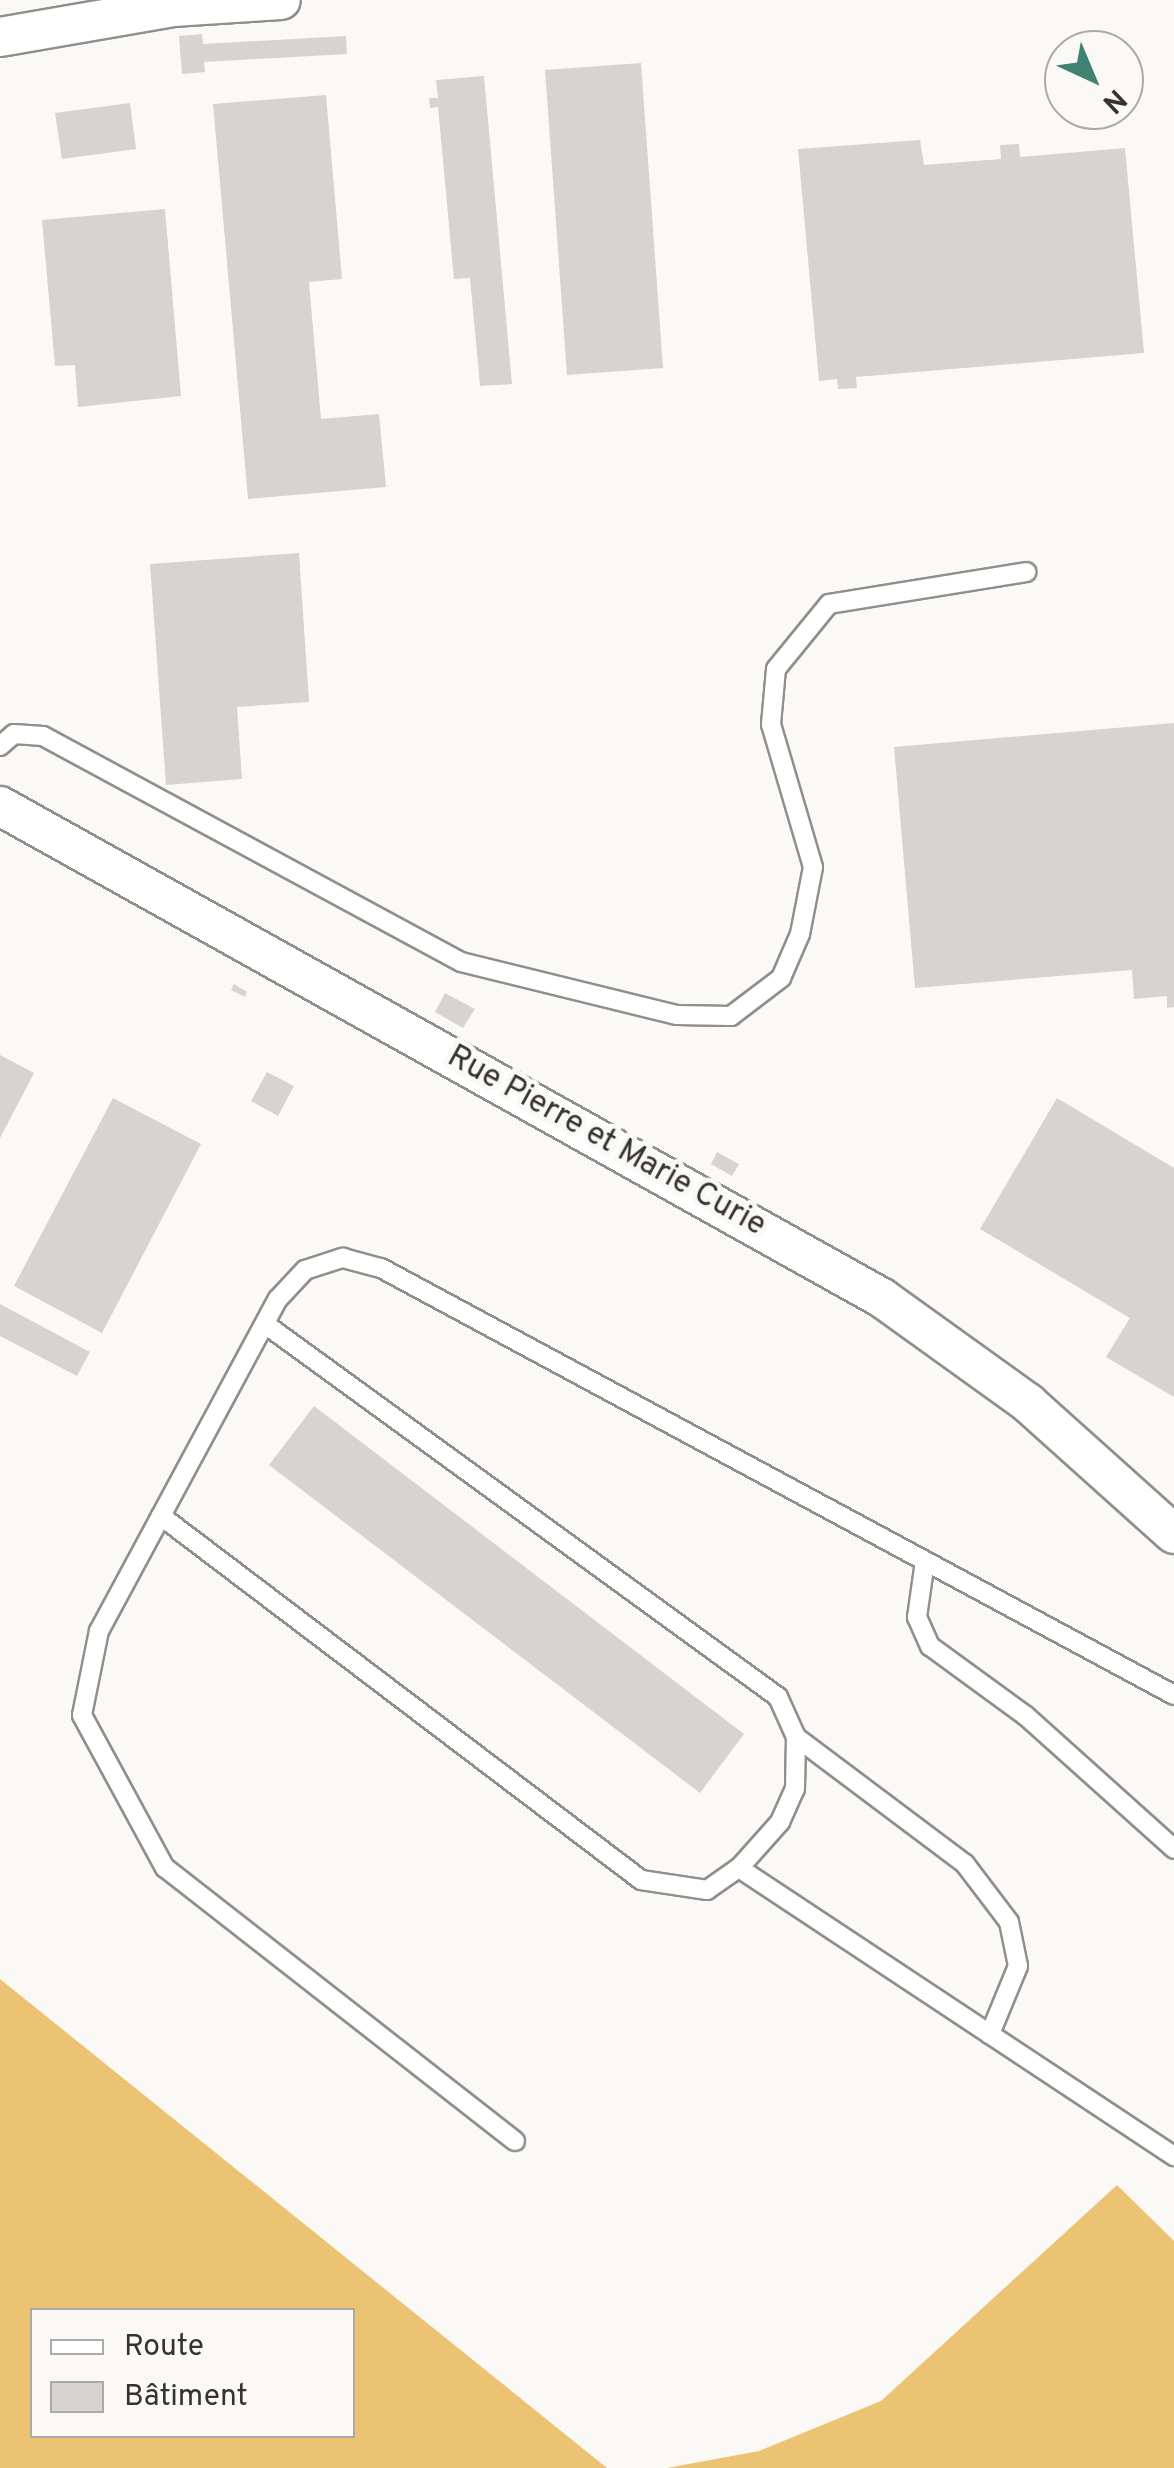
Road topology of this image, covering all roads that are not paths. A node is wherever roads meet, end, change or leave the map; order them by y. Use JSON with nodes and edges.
{"nodes":[{"id":1,"x":280,"y":0,"type":"edge"},
{"id":2,"x":0,"y":37,"type":"edge"},
{"id":3,"x":1026,"y":572,"type":"dead end"},
{"id":4,"x":0,"y":746,"type":"edge"},
{"id":5,"x":0,"y":806,"type":"edge"},
{"id":6,"x":265,"y":1324,"type":"junction"},
{"id":7,"x":161,"y":1516,"type":"junction"},
{"id":8,"x":1174,"y":1534,"type":"edge"},
{"id":9,"x":926,"y":1561,"type":"junction"},
{"id":10,"x":1174,"y":1694,"type":"edge"},
{"id":11,"x":796,"y":1737,"type":"junction"},
{"id":12,"x":1174,"y":1849,"type":"edge"},
{"id":13,"x":739,"y":1868,"type":"junction"},
{"id":14,"x":990,"y":2034,"type":"junction"},
{"id":15,"x":515,"y":2142,"type":"dead end"},
{"id":16,"x":1174,"y":2156,"type":"edge"}],
"edges":[{"from":1,"to":2,"type":"street"},
{"from":3,"to":4,"type":"lane"},
{"from":5,"to":8,"type":"street","name":"Rue Pierre et Marie Curie"},
{"from":6,"to":7,"type":"lane"},
{"from":6,"to":9,"type":"lane"},
{"from":6,"to":11,"type":"lane"},
{"from":7,"to":13,"type":"lane"},
{"from":7,"to":15,"type":"lane"},
{"from":9,"to":10,"type":"lane"},
{"from":9,"to":12,"type":"lane"},
{"from":11,"to":13,"type":"lane"},
{"from":11,"to":14,"type":"lane"},
{"from":13,"to":14,"type":"lane"},
{"from":14,"to":16,"type":"lane"}]}
